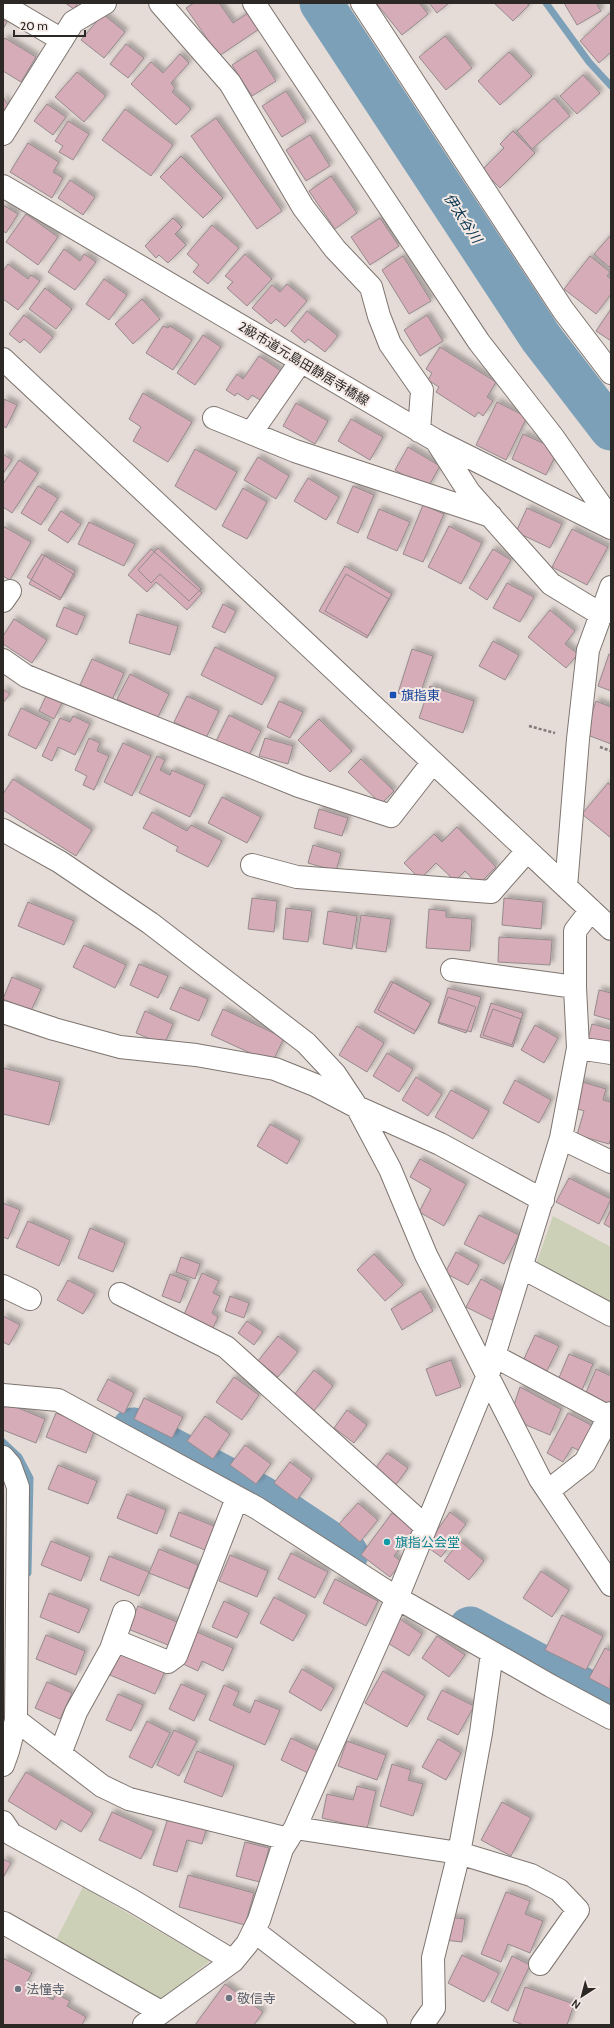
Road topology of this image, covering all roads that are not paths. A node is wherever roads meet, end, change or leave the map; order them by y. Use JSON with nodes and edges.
{"nodes":[{"id":1,"x":105,"y":3,"type":"edge"},
{"id":2,"x":160,"y":3,"type":"edge"},
{"id":3,"x":254,"y":3,"type":"edge"},
{"id":4,"x":362,"y":3,"type":"edge"},
{"id":5,"x":3,"y":5,"type":"edge"},
{"id":6,"x":62,"y":40,"type":"junction"},
{"id":7,"x":3,"y":134,"type":"edge"},
{"id":8,"x":3,"y":186,"type":"edge"},
{"id":9,"x":3,"y":359,"type":"edge"},
{"id":10,"x":301,"y":361,"type":"junction"},
{"id":11,"x":611,"y":373,"type":"edge"},
{"id":12,"x":214,"y":418,"type":"dead end"},
{"id":13,"x":251,"y":433,"type":"junction"},
{"id":14,"x":428,"y":436,"type":"junction"},
{"id":15,"x":491,"y":516,"type":"junction"},
{"id":16,"x":611,"y":520,"type":"edge"},
{"id":17,"x":611,"y":528,"type":"edge"},
{"id":18,"x":611,"y":588,"type":"edge"},
{"id":19,"x":602,"y":615,"type":"junction"},
{"id":20,"x":3,"y":660,"type":"edge"},
{"id":21,"x":433,"y":762,"type":"junction"},
{"id":22,"x":3,"y":830,"type":"edge"},
{"id":23,"x":527,"y":850,"type":"junction"},
{"id":24,"x":252,"y":865,"type":"dead end"},
{"id":25,"x":566,"y":887,"type":"junction"},
{"id":26,"x":591,"y":910,"type":"junction"},
{"id":27,"x":611,"y":929,"type":"edge"},
{"id":28,"x":452,"y":970,"type":"dead end"},
{"id":29,"x":575,"y":987,"type":"junction"},
{"id":30,"x":3,"y":1012,"type":"edge"},
{"id":31,"x":578,"y":1048,"type":"junction"},
{"id":32,"x":611,"y":1053,"type":"edge"},
{"id":33,"x":358,"y":1107,"type":"junction"},
{"id":34,"x":561,"y":1138,"type":"junction"},
{"id":35,"x":611,"y":1162,"type":"edge"},
{"id":36,"x":543,"y":1200,"type":"junction"},
{"id":37,"x":521,"y":1267,"type":"junction"},
{"id":38,"x":3,"y":1286,"type":"edge"},
{"id":39,"x":120,"y":1294,"type":"dead end"},
{"id":40,"x":30,"y":1299,"type":"dead end"},
{"id":41,"x":611,"y":1315,"type":"edge"},
{"id":42,"x":491,"y":1365,"type":"junction"},
{"id":43,"x":3,"y":1395,"type":"edge"},
{"id":44,"x":610,"y":1415,"type":"edge"},
{"id":45,"x":3,"y":1458,"type":"edge"},
{"id":46,"x":548,"y":1491,"type":"junction"},
{"id":47,"x":237,"y":1498,"type":"junction"},
{"id":48,"x":426,"y":1527,"type":"junction"},
{"id":49,"x":611,"y":1584,"type":"edge"},
{"id":50,"x":397,"y":1598,"type":"junction"},
{"id":51,"x":124,"y":1612,"type":"dead end"},
{"id":52,"x":114,"y":1640,"type":"junction"},
{"id":53,"x":492,"y":1653,"type":"junction"},
{"id":54,"x":11,"y":1707,"type":"edge"},
{"id":55,"x":611,"y":1718,"type":"edge"},
{"id":56,"x":60,"y":1754,"type":"junction"},
{"id":57,"x":3,"y":1765,"type":"edge"},
{"id":58,"x":3,"y":1822,"type":"edge"},
{"id":59,"x":291,"y":1834,"type":"junction"},
{"id":60,"x":459,"y":1853,"type":"junction"},
{"id":61,"x":4,"y":1923,"type":"dead end"},
{"id":62,"x":254,"y":1931,"type":"junction"},
{"id":63,"x":233,"y":1961,"type":"junction"},
{"id":64,"x":540,"y":1964,"type":"dead end"},
{"id":65,"x":161,"y":2012,"type":"junction"},
{"id":66,"x":144,"y":2025,"type":"edge"},
{"id":67,"x":376,"y":2025,"type":"edge"},
{"id":68,"x":422,"y":2025,"type":"edge"}],
"edges":[{"from":1,"to":6,"type":"street"},
{"from":2,"to":14,"type":"street"},
{"from":3,"to":16,"type":"street"},
{"from":4,"to":11,"type":"street"},
{"from":5,"to":6,"type":"street"},
{"from":6,"to":7,"type":"street"},
{"from":8,"to":10,"type":"street","name":"2級市道元島田静居寺橋線"},
{"from":9,"to":21,"type":"street"},
{"from":10,"to":13,"type":"street"},
{"from":10,"to":14,"type":"street","name":"2級市道元島田静居寺橋線"},
{"from":12,"to":13,"type":"street"},
{"from":13,"to":15,"type":"street"},
{"from":14,"to":15,"type":"street"},
{"from":14,"to":17,"type":"street","name":"2級市道元島田静居寺橋線"},
{"from":15,"to":19,"type":"street"},
{"from":18,"to":19,"type":"street"},
{"from":19,"to":25,"type":"street"},
{"from":20,"to":21,"type":"street"},
{"from":21,"to":23,"type":"street"},
{"from":22,"to":33,"type":"street"},
{"from":23,"to":24,"type":"street"},
{"from":23,"to":25,"type":"street"},
{"from":25,"to":26,"type":"street"},
{"from":26,"to":27,"type":"street"},
{"from":26,"to":29,"type":"street"},
{"from":28,"to":29,"type":"street"},
{"from":29,"to":31,"type":"street"},
{"from":30,"to":33,"type":"street"},
{"from":31,"to":32,"type":"street"},
{"from":31,"to":34,"type":"street"},
{"from":33,"to":36,"type":"street"},
{"from":33,"to":42,"type":"street"},
{"from":34,"to":35,"type":"street"},
{"from":34,"to":36,"type":"street"},
{"from":36,"to":37,"type":"street"},
{"from":37,"to":41,"type":"street"},
{"from":37,"to":42,"type":"street"},
{"from":38,"to":40,"type":"street"},
{"from":39,"to":48,"type":"street"},
{"from":42,"to":44,"type":"street"},
{"from":42,"to":46,"type":"street"},
{"from":42,"to":48,"type":"street"},
{"from":43,"to":47,"type":"street"},
{"from":44,"to":46,"type":"street"},
{"from":45,"to":54,"type":"street"},
{"from":46,"to":49,"type":"street"},
{"from":47,"to":50,"type":"street"},
{"from":47,"to":52,"type":"street"},
{"from":48,"to":50,"type":"street"},
{"from":50,"to":53,"type":"street"},
{"from":50,"to":59,"type":"street"},
{"from":51,"to":52,"type":"street"},
{"from":52,"to":56,"type":"street"},
{"from":53,"to":55,"type":"street"},
{"from":53,"to":60,"type":"street"},
{"from":54,"to":56,"type":"street"},
{"from":54,"to":57,"type":"street"},
{"from":56,"to":59,"type":"street"},
{"from":58,"to":63,"type":"street"},
{"from":59,"to":60,"type":"street"},
{"from":59,"to":62,"type":"street"},
{"from":60,"to":64,"type":"street"},
{"from":60,"to":68,"type":"street"},
{"from":61,"to":65,"type":"street"},
{"from":62,"to":63,"type":"street"},
{"from":62,"to":67,"type":"street"},
{"from":63,"to":65,"type":"street"},
{"from":65,"to":66,"type":"street"}]}
